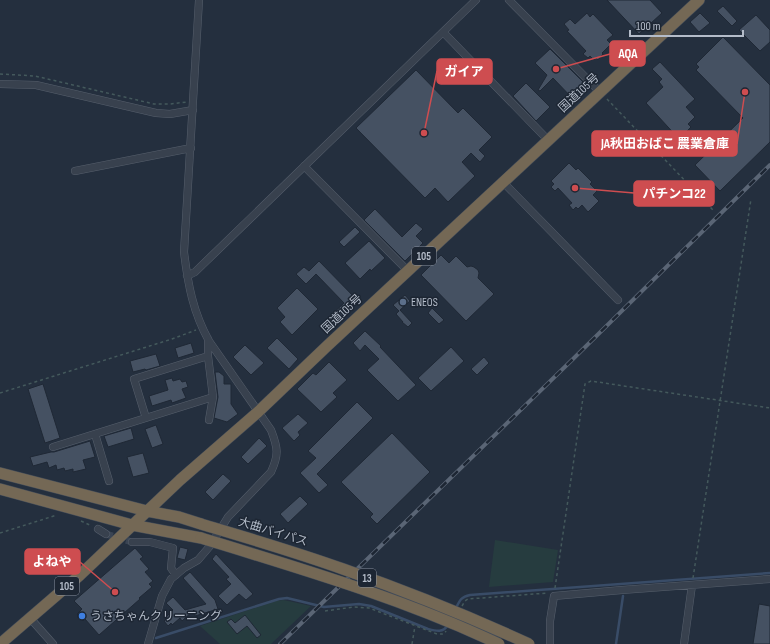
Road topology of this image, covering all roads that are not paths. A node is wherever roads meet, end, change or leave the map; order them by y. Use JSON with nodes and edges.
{"nodes":[{"id":1,"x":199,"y":0,"type":"edge"},
{"id":2,"x":476,"y":0,"type":"edge"},
{"id":3,"x":509,"y":0,"type":"edge"},
{"id":4,"x":697,"y":1,"type":"edge"},
{"id":5,"x":443,"y":32,"type":"junction"},
{"id":6,"x":0,"y":84,"type":"edge"},
{"id":7,"x":600,"y":92,"type":"junction"},
{"id":8,"x":193,"y":110,"type":"junction"},
{"id":9,"x":548,"y":140,"type":"junction"},
{"id":10,"x":191,"y":148,"type":"junction"},
{"id":11,"x":304,"y":166,"type":"junction"},
{"id":12,"x":76,"y":171,"type":"dead end"},
{"id":13,"x":503,"y":182,"type":"junction"},
{"id":14,"x":408,"y":271,"type":"junction"},
{"id":15,"x":187,"y":276,"type":"junction"},
{"id":16,"x":618,"y":300,"type":"dead end"},
{"id":17,"x":208,"y":339,"type":"junction"},
{"id":18,"x":208,"y":356,"type":"junction"},
{"id":19,"x":213,"y":397,"type":"junction"},
{"id":20,"x":258,"y":412,"type":"junction"},
{"id":21,"x":146,"y":418,"type":"junction"},
{"id":22,"x":209,"y":420,"type":"dead end"},
{"id":23,"x":95,"y":434,"type":"junction"},
{"id":24,"x":53,"y":447,"type":"dead end"},
{"id":25,"x":0,"y":473,"type":"edge"},
{"id":26,"x":109,"y":481,"type":"dead end"},
{"id":27,"x":0,"y":489,"type":"edge"},
{"id":28,"x":147,"y":511,"type":"junction"},
{"id":29,"x":132,"y":525,"type":"junction"},
{"id":30,"x":98,"y":529,"type":"road end"},
{"id":31,"x":106,"y":534,"type":"tunnel mouth"},
{"id":32,"x":132,"y":542,"type":"tunnel mouth"},
{"id":33,"x":176,"y":575,"type":"junction"},
{"id":34,"x":770,"y":578,"type":"edge"},
{"id":35,"x":692,"y":585,"type":"junction"},
{"id":36,"x":30,"y":618,"type":"junction"},
{"id":37,"x":0,"y":644,"type":"edge"},
{"id":38,"x":53,"y":644,"type":"edge"},
{"id":39,"x":148,"y":644,"type":"edge"},
{"id":40,"x":499,"y":644,"type":"edge"},
{"id":41,"x":529,"y":644,"type":"edge"},
{"id":42,"x":550,"y":644,"type":"edge"},
{"id":43,"x":684,"y":644,"type":"edge"}],
"edges":[{"from":1,"to":8,"type":"street"},
{"from":2,"to":5,"type":"street"},
{"from":3,"to":7,"type":"street"},
{"from":4,"to":7,"type":"highway","name":"国道105号","number":"105"},
{"from":5,"to":9,"type":"street"},
{"from":5,"to":11,"type":"street"},
{"from":6,"to":8,"type":"street"},
{"from":7,"to":9,"type":"highway","name":"国道105号","number":"105"},
{"from":8,"to":10,"type":"street"},
{"from":9,"to":13,"type":"highway","name":"国道105号","number":"105"},
{"from":10,"to":12,"type":"street"},
{"from":10,"to":15,"type":"street"},
{"from":11,"to":14,"type":"street"},
{"from":11,"to":15,"type":"street"},
{"from":13,"to":14,"type":"highway","name":"国道105号","number":"105"},
{"from":13,"to":16,"type":"street"},
{"from":14,"to":20,"type":"highway","name":"国道105号","number":"105"},
{"from":15,"to":17,"type":"street"},
{"from":17,"to":18,"type":"street"},
{"from":17,"to":20,"type":"street"},
{"from":18,"to":19,"type":"street"},
{"from":18,"to":21,"type":"street"},
{"from":19,"to":21,"type":"street"},
{"from":19,"to":22,"type":"street"},
{"from":20,"to":28,"type":"highway","name":"国道105号","number":"105"},
{"from":20,"to":33,"type":"street"},
{"from":21,"to":23,"type":"street"},
{"from":23,"to":24,"type":"street"},
{"from":23,"to":26,"type":"street"},
{"from":25,"to":28,"type":"highway","name":"大曲バイパス","number":"13"},
{"from":27,"to":29,"type":"highway","number":"13"},
{"from":28,"to":29,"type":"highway","name":"国道105号","number":"105"},
{"from":28,"to":41,"type":"highway","name":"大曲バイパス","number":"13","bridge":true},
{"from":29,"to":36,"type":"highway","name":"国道105号","number":"105"},
{"from":29,"to":40,"type":"highway","number":"13","bridge":true},
{"from":30,"to":31,"type":"street"},
{"from":32,"to":33,"type":"street"},
{"from":33,"to":39,"type":"street"},
{"from":34,"to":35,"type":"street"},
{"from":35,"to":42,"type":"street"},
{"from":35,"to":43,"type":"street"},
{"from":36,"to":37,"type":"highway","name":"国道105号","number":"105"},
{"from":36,"to":38,"type":"street"}]}
